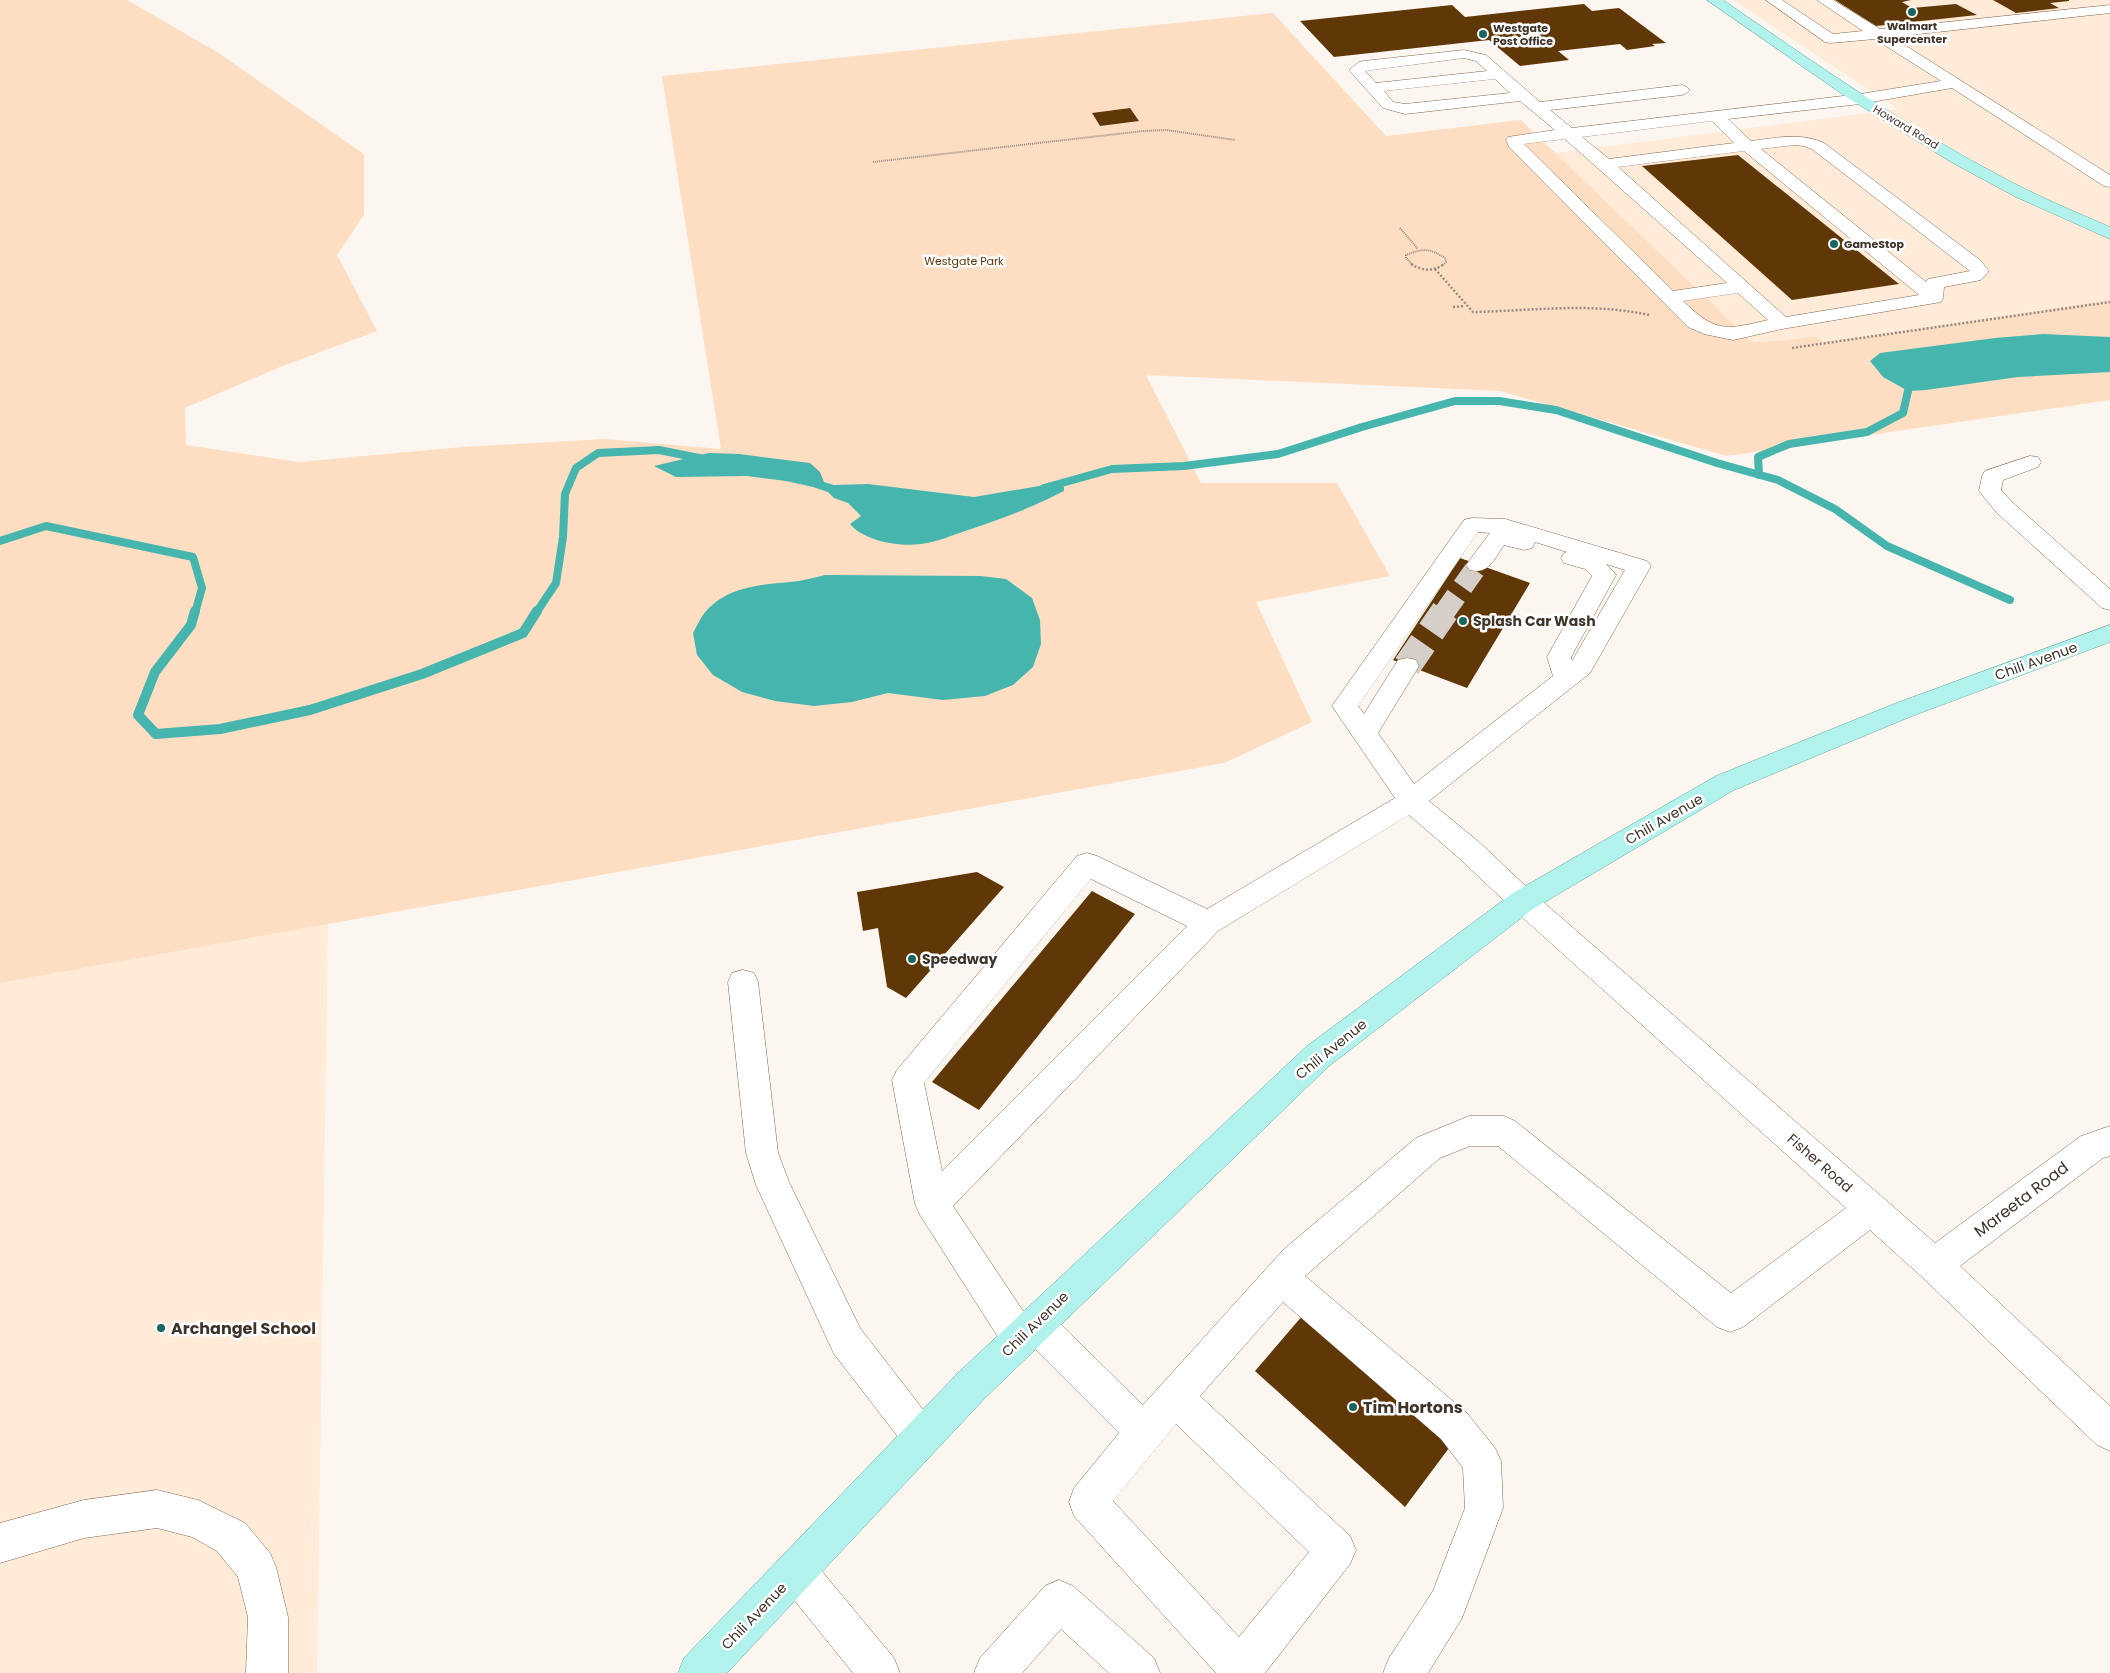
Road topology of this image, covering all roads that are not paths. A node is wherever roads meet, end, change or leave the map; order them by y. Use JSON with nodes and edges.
{"nodes":[{"id":1,"x":1714,"y":0,"type":"edge"},
{"id":2,"x":1773,"y":0,"type":"edge"},
{"id":3,"x":1824,"y":0,"type":"edge"},
{"id":4,"x":2110,"y":9,"type":"edge"},
{"id":5,"x":1878,"y":34,"type":"junction"},
{"id":6,"x":1499,"y":74,"type":"junction"},
{"id":7,"x":1956,"y":83,"type":"junction"},
{"id":8,"x":1372,"y":88,"type":"junction"},
{"id":9,"x":1682,"y":90,"type":"dead end"},
{"id":10,"x":1523,"y":96,"type":"junction"},
{"id":11,"x":1860,"y":99,"type":"junction"},
{"id":12,"x":1538,"y":107,"type":"junction"},
{"id":13,"x":1715,"y":116,"type":"junction"},
{"id":14,"x":1569,"y":134,"type":"junction"},
{"id":15,"x":1747,"y":146,"type":"junction"},
{"id":16,"x":1605,"y":164,"type":"junction"},
{"id":17,"x":2110,"y":182,"type":"edge"},
{"id":18,"x":2110,"y":234,"type":"edge"},
{"id":19,"x":1742,"y":287,"type":"junction"},
{"id":20,"x":1669,"y":297,"type":"junction"},
{"id":21,"x":1934,"y":298,"type":"junction"},
{"id":22,"x":1782,"y":322,"type":"junction"},
{"id":23,"x":2030,"y":462,"type":"dead end"},
{"id":24,"x":1478,"y":564,"type":"tunnel mouth"},
{"id":25,"x":2110,"y":602,"type":"edge"},
{"id":26,"x":2110,"y":633,"type":"edge"},
{"id":27,"x":1407,"y":666,"type":"tunnel mouth"},
{"id":28,"x":1566,"y":679,"type":"junction"},
{"id":29,"x":1364,"y":734,"type":"junction"},
{"id":30,"x":1411,"y":801,"type":"junction"},
{"id":31,"x":1523,"y":901,"type":"junction"},
{"id":32,"x":1208,"y":923,"type":"junction"},
{"id":33,"x":743,"y":982,"type":"dead end"},
{"id":34,"x":2110,"y":1141,"type":"edge"},
{"id":35,"x":932,"y":1204,"type":"junction"},
{"id":36,"x":1872,"y":1209,"type":"junction"},
{"id":37,"x":1934,"y":1264,"type":"junction"},
{"id":38,"x":1281,"y":1278,"type":"junction"},
{"id":39,"x":1028,"y":1331,"type":"junction"},
{"id":40,"x":1175,"y":1398,"type":"junction"},
{"id":41,"x":1144,"y":1432,"type":"junction"},
{"id":42,"x":2110,"y":1432,"type":"edge"},
{"id":43,"x":922,"y":1438,"type":"junction"},
{"id":44,"x":0,"y":1543,"type":"edge"},
{"id":45,"x":796,"y":1571,"type":"junction"},
{"id":46,"x":1242,"y":1671,"type":"edge"},
{"id":47,"x":267,"y":1673,"type":"edge"},
{"id":48,"x":699,"y":1673,"type":"edge"},
{"id":49,"x":879,"y":1673,"type":"edge"},
{"id":50,"x":996,"y":1673,"type":"edge"},
{"id":51,"x":1138,"y":1673,"type":"edge"},
{"id":52,"x":1404,"y":1673,"type":"edge"}],
"edges":[{"from":1,"to":11,"type":"main road","name":"Howard Road"},
{"from":2,"to":5,"type":"street"},
{"from":3,"to":5,"type":"street"},
{"from":4,"to":5,"type":"street"},
{"from":5,"to":7,"type":"street"},
{"from":6,"to":8,"type":"street"},
{"from":6,"to":8,"type":"street"},
{"from":6,"to":10,"type":"street"},
{"from":7,"to":11,"type":"street"},
{"from":7,"to":17,"type":"street"},
{"from":8,"to":10,"type":"street"},
{"from":9,"to":12,"type":"street"},
{"from":10,"to":12,"type":"street"},
{"from":11,"to":13,"type":"street"},
{"from":11,"to":18,"type":"main road","name":"Howard Road"},
{"from":12,"to":14,"type":"street"},
{"from":13,"to":14,"type":"street"},
{"from":13,"to":15,"type":"street"},
{"from":14,"to":16,"type":"street"},
{"from":14,"to":20,"type":"street"},
{"from":15,"to":16,"type":"street"},
{"from":15,"to":21,"type":"street"},
{"from":15,"to":21,"type":"street"},
{"from":16,"to":19,"type":"street"},
{"from":19,"to":20,"type":"street"},
{"from":19,"to":22,"type":"street"},
{"from":20,"to":22,"type":"street"},
{"from":21,"to":22,"type":"street"},
{"from":23,"to":25,"type":"street"},
{"from":24,"to":28,"type":"street"},
{"from":26,"to":31,"type":"main road","name":"Chili Avenue"},
{"from":27,"to":29,"type":"street"},
{"from":28,"to":29,"type":"street","name":"Fisher Road"},
{"from":28,"to":30,"type":"street"},
{"from":29,"to":30,"type":"street","name":"Fisher Road"},
{"from":30,"to":31,"type":"street","name":"Fisher Road"},
{"from":30,"to":32,"type":"street"},
{"from":31,"to":36,"type":"street","name":"Fisher Road"},
{"from":31,"to":39,"type":"main road","name":"Chili Avenue"},
{"from":32,"to":35,"type":"street"},
{"from":32,"to":35,"type":"street"},
{"from":33,"to":43,"type":"street"},
{"from":34,"to":37,"type":"street","name":"Mareeta Road"},
{"from":35,"to":39,"type":"street"},
{"from":36,"to":37,"type":"street","name":"Fisher Road"},
{"from":36,"to":38,"type":"street"},
{"from":37,"to":42,"type":"street","name":"Fisher Road"},
{"from":38,"to":40,"type":"street"},
{"from":38,"to":52,"type":"street"},
{"from":39,"to":41,"type":"street"},
{"from":39,"to":43,"type":"main road","name":"Chili Avenue"},
{"from":40,"to":41,"type":"street"},
{"from":40,"to":46,"type":"street"},
{"from":41,"to":46,"type":"street"},
{"from":43,"to":45,"type":"main road","name":"Chili Avenue"},
{"from":44,"to":47,"type":"street"},
{"from":45,"to":48,"type":"main road","name":"Chili Avenue"},
{"from":45,"to":49,"type":"street"},
{"from":50,"to":51,"type":"street"}]}
